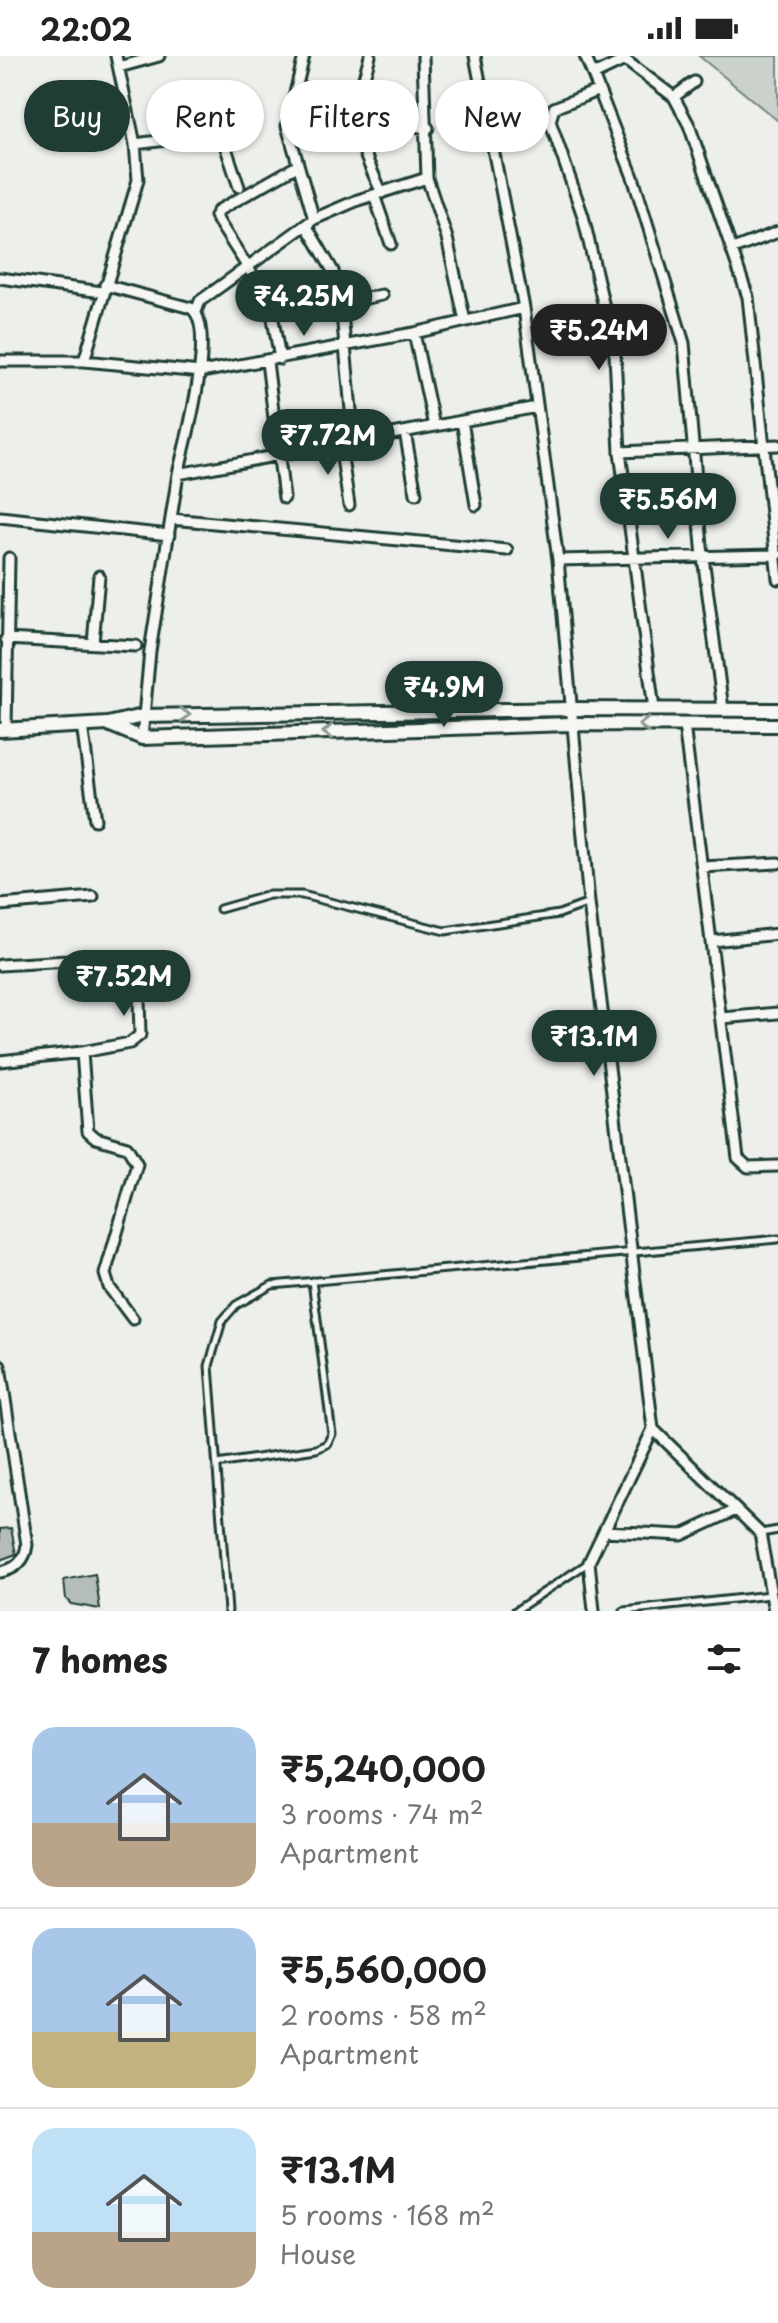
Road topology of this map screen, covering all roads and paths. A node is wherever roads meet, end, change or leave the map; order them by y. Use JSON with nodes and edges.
{"nodes":[{"id":1,"x":116,"y":56,"type":"edge"},
{"id":2,"x":159,"y":56,"type":"edge"},
{"id":3,"x":304,"y":56,"type":"edge"},
{"id":4,"x":370,"y":56,"type":"edge"},
{"id":5,"x":423,"y":56,"type":"edge"},
{"id":6,"x":475,"y":56,"type":"edge"},
{"id":7,"x":585,"y":56,"type":"edge"},
{"id":8,"x":119,"y":67,"type":"junction"},
{"id":9,"x":593,"y":75,"type":"junction"},
{"id":10,"x":364,"y":80,"type":"edge"},
{"id":11,"x":694,"y":82,"type":"dead end"},
{"id":12,"x":599,"y":90,"type":"junction"},
{"id":13,"x":674,"y":97,"type":"junction"},
{"id":14,"x":419,"y":127,"type":"edge"},
{"id":15,"x":428,"y":128,"type":"junction"},
{"id":16,"x":135,"y":144,"type":"junction"},
{"id":17,"x":362,"y":152,"type":"edge"},
{"id":18,"x":297,"y":166,"type":"junction"},
{"id":19,"x":427,"y":178,"type":"junction"},
{"id":20,"x":239,"y":187,"type":"dead end"},
{"id":21,"x":378,"y":194,"type":"junction"},
{"id":22,"x":310,"y":222,"type":"junction"},
{"id":23,"x":778,"y":232,"type":"edge"},
{"id":24,"x":391,"y":244,"type":"dead end"},
{"id":25,"x":733,"y":249,"type":"junction"},
{"id":26,"x":246,"y":266,"type":"junction"},
{"id":27,"x":0,"y":278,"type":"edge"},
{"id":28,"x":104,"y":288,"type":"junction"},
{"id":29,"x":382,"y":295,"type":"dead end"},
{"id":30,"x":341,"y":303,"type":"junction"},
{"id":31,"x":524,"y":308,"type":"junction"},
{"id":32,"x":196,"y":312,"type":"junction"},
{"id":33,"x":465,"y":321,"type":"junction"},
{"id":34,"x":414,"y":333,"type":"junction"},
{"id":35,"x":346,"y":346,"type":"junction"},
{"id":36,"x":280,"y":359,"type":"junction"},
{"id":37,"x":0,"y":361,"type":"edge"},
{"id":38,"x":84,"y":361,"type":"junction"},
{"id":39,"x":267,"y":362,"type":"junction"},
{"id":40,"x":201,"y":372,"type":"junction"},
{"id":41,"x":537,"y":407,"type":"junction"},
{"id":42,"x":462,"y":421,"type":"junction"},
{"id":43,"x":434,"y":426,"type":"junction"},
{"id":44,"x":405,"y":432,"type":"junction"},
{"id":45,"x":354,"y":442,"type":"junction"},
{"id":46,"x":340,"y":444,"type":"junction"},
{"id":47,"x":764,"y":445,"type":"junction"},
{"id":48,"x":778,"y":445,"type":"edge"},
{"id":49,"x":694,"y":447,"type":"junction"},
{"id":50,"x":620,"y":452,"type":"junction"},
{"id":51,"x":278,"y":456,"type":"junction"},
{"id":52,"x":178,"y":474,"type":"junction"},
{"id":53,"x":416,"y":494,"type":"dead end"},
{"id":54,"x":284,"y":498,"type":"dead end"},
{"id":55,"x":349,"y":505,"type":"dead end"},
{"id":56,"x":476,"y":505,"type":"dead end"},
{"id":57,"x":0,"y":517,"type":"edge"},
{"id":58,"x":171,"y":519,"type":"junction"},
{"id":59,"x":169,"y":535,"type":"junction"},
{"id":60,"x":507,"y":550,"type":"dead end"},
{"id":61,"x":777,"y":556,"type":"edge"},
{"id":62,"x":703,"y":557,"type":"junction"},
{"id":63,"x":9,"y":558,"type":"dead end"},
{"id":64,"x":635,"y":558,"type":"junction"},
{"id":65,"x":558,"y":560,"type":"junction"},
{"id":66,"x":99,"y":576,"type":"dead end"},
{"id":67,"x":778,"y":579,"type":"edge"},
{"id":68,"x":6,"y":639,"type":"junction"},
{"id":69,"x":93,"y":643,"type":"junction"},
{"id":70,"x":136,"y":646,"type":"dead end"},
{"id":71,"x":3,"y":695,"type":"edge"},
{"id":72,"x":570,"y":709,"type":"junction"},
{"id":73,"x":654,"y":709,"type":"junction"},
{"id":74,"x":723,"y":709,"type":"junction"},
{"id":75,"x":778,"y":710,"type":"edge"},
{"id":76,"x":143,"y":716,"type":"junction"},
{"id":77,"x":108,"y":724,"type":"junction"},
{"id":78,"x":570,"y":724,"type":"junction"},
{"id":79,"x":82,"y":725,"type":"junction"},
{"id":80,"x":684,"y":725,"type":"junction"},
{"id":81,"x":778,"y":725,"type":"edge"},
{"id":82,"x":3,"y":730,"type":"edge"},
{"id":83,"x":142,"y":738,"type":"junction"},
{"id":84,"x":95,"y":820,"type":"dead end"},
{"id":85,"x":778,"y":863,"type":"edge"},
{"id":86,"x":702,"y":867,"type":"junction"},
{"id":87,"x":93,"y":897,"type":"dead end"},
{"id":88,"x":589,"y":903,"type":"junction"},
{"id":89,"x":0,"y":905,"type":"edge"},
{"id":90,"x":220,"y":909,"type":"dead end"},
{"id":91,"x":778,"y":934,"type":"edge"},
{"id":92,"x":712,"y":941,"type":"junction"},
{"id":93,"x":102,"y":959,"type":"dead end"},
{"id":94,"x":138,"y":962,"type":"dead end"},
{"id":95,"x":0,"y":965,"type":"edge"},
{"id":96,"x":778,"y":1013,"type":"edge"},
{"id":97,"x":722,"y":1018,"type":"junction"},
{"id":98,"x":82,"y":1052,"type":"junction"},
{"id":99,"x":0,"y":1061,"type":"edge"},
{"id":100,"x":778,"y":1166,"type":"edge"},
{"id":101,"x":778,"y":1239,"type":"edge"},
{"id":102,"x":631,"y":1251,"type":"junction"},
{"id":103,"x":312,"y":1281,"type":"junction"},
{"id":104,"x":133,"y":1319,"type":"dead end"},
{"id":105,"x":0,"y":1366,"type":"edge"},
{"id":106,"x":653,"y":1429,"type":"junction"},
{"id":107,"x":217,"y":1464,"type":"junction"},
{"id":108,"x":736,"y":1510,"type":"junction"},
{"id":109,"x":778,"y":1530,"type":"edge"},
{"id":110,"x":604,"y":1531,"type":"junction"},
{"id":111,"x":760,"y":1533,"type":"junction"},
{"id":112,"x":589,"y":1562,"type":"junction"},
{"id":113,"x":0,"y":1572,"type":"edge"},
{"id":114,"x":772,"y":1595,"type":"junction"},
{"id":115,"x":228,"y":1611,"type":"edge"},
{"id":116,"x":515,"y":1611,"type":"edge"},
{"id":117,"x":594,"y":1611,"type":"edge"},
{"id":118,"x":624,"y":1611,"type":"edge"},
{"id":119,"x":774,"y":1611,"type":"edge"}],
"edges":[{"from":1,"to":8,"type":"street"},
{"from":2,"to":8,"type":"street"},
{"from":3,"to":18,"type":"street"},
{"from":4,"to":10,"type":"street"},
{"from":5,"to":15,"type":"street"},
{"from":6,"to":31,"type":"street"},
{"from":7,"to":9,"type":"street"},
{"from":8,"to":16,"type":"street"},
{"from":9,"to":12,"type":"street"},
{"from":9,"to":13,"type":"street"},
{"from":11,"to":13,"type":"street"},
{"from":12,"to":49,"type":"street"},
{"from":12,"to":50,"type":"street"},
{"from":13,"to":25,"type":"street"},
{"from":14,"to":15,"type":"street"},
{"from":15,"to":19,"type":"street"},
{"from":16,"to":20,"type":"street"},
{"from":16,"to":28,"type":"street"},
{"from":17,"to":21,"type":"street"},
{"from":18,"to":22,"type":"street"},
{"from":18,"to":26,"type":"street"},
{"from":19,"to":21,"type":"street"},
{"from":19,"to":33,"type":"street"},
{"from":21,"to":22,"type":"street"},
{"from":21,"to":24,"type":"street"},
{"from":22,"to":26,"type":"street"},
{"from":22,"to":30,"type":"street"},
{"from":23,"to":25,"type":"street"},
{"from":25,"to":47,"type":"street"},
{"from":26,"to":32,"type":"street"},
{"from":26,"to":36,"type":"street"},
{"from":27,"to":28,"type":"street"},
{"from":28,"to":32,"type":"street"},
{"from":28,"to":38,"type":"street"},
{"from":29,"to":30,"type":"street"},
{"from":30,"to":35,"type":"street"},
{"from":31,"to":33,"type":"street"},
{"from":31,"to":41,"type":"street"},
{"from":32,"to":40,"type":"street"},
{"from":33,"to":34,"type":"street"},
{"from":34,"to":35,"type":"street"},
{"from":34,"to":43,"type":"street"},
{"from":35,"to":36,"type":"street"},
{"from":35,"to":45,"type":"street"},
{"from":36,"to":39,"type":"street"},
{"from":37,"to":38,"type":"street"},
{"from":38,"to":40,"type":"street"},
{"from":39,"to":40,"type":"street"},
{"from":39,"to":51,"type":"street"},
{"from":40,"to":52,"type":"street"},
{"from":41,"to":42,"type":"street"},
{"from":41,"to":65,"type":"street"},
{"from":42,"to":43,"type":"street"},
{"from":42,"to":56,"type":"street"},
{"from":43,"to":44,"type":"street"},
{"from":44,"to":45,"type":"street"},
{"from":44,"to":53,"type":"street"},
{"from":45,"to":46,"type":"street"},
{"from":46,"to":51,"type":"street"},
{"from":46,"to":55,"type":"street"},
{"from":47,"to":48,"type":"street"},
{"from":47,"to":49,"type":"street"},
{"from":47,"to":61,"type":"street"},
{"from":49,"to":50,"type":"street"},
{"from":49,"to":62,"type":"street"},
{"from":50,"to":64,"type":"street"},
{"from":51,"to":52,"type":"street"},
{"from":51,"to":54,"type":"street"},
{"from":52,"to":58,"type":"street"},
{"from":57,"to":59,"type":"street"},
{"from":58,"to":59,"type":"street"},
{"from":58,"to":60,"type":"street"},
{"from":59,"to":76,"type":"street"},
{"from":61,"to":62,"type":"street"},
{"from":61,"to":67,"type":"street"},
{"from":62,"to":64,"type":"street"},
{"from":62,"to":74,"type":"street"},
{"from":63,"to":68,"type":"street"},
{"from":64,"to":65,"type":"street"},
{"from":64,"to":73,"type":"street"},
{"from":65,"to":72,"type":"street"},
{"from":66,"to":69,"type":"street"},
{"from":68,"to":69,"type":"street"},
{"from":68,"to":71,"type":"street"},
{"from":69,"to":70,"type":"street"},
{"from":71,"to":82,"type":"street"},
{"from":72,"to":73,"type":"main road"},
{"from":76,"to":72,"type":"main road","one_way":true},
{"from":72,"to":78,"type":"street"},
{"from":73,"to":74,"type":"main road"},
{"from":74,"to":75,"type":"main road"},
{"from":76,"to":77,"type":"main road"},
{"from":76,"to":83,"type":"street"},
{"from":77,"to":79,"type":"main road"},
{"from":77,"to":83,"type":"main road"},
{"from":80,"to":78,"type":"main road","one_way":true},
{"from":78,"to":83,"type":"main road","one_way":true},
{"from":78,"to":88,"type":"street"},
{"from":79,"to":82,"type":"main road"},
{"from":79,"to":84,"type":"street"},
{"from":80,"to":81,"type":"main road"},
{"from":80,"to":86,"type":"street"},
{"from":85,"to":86,"type":"street"},
{"from":86,"to":92,"type":"street"},
{"from":87,"to":89,"type":"street"},
{"from":88,"to":90,"type":"lane"},
{"from":88,"to":102,"type":"street"},
{"from":91,"to":92,"type":"street"},
{"from":92,"to":97,"type":"street"},
{"from":93,"to":95,"type":"street"},
{"from":94,"to":98,"type":"street"},
{"from":96,"to":97,"type":"street"},
{"from":97,"to":100,"type":"street"},
{"from":98,"to":99,"type":"street"},
{"from":98,"to":104,"type":"street"},
{"from":101,"to":102,"type":"lane"},
{"from":102,"to":103,"type":"lane"},
{"from":102,"to":106,"type":"street"},
{"from":103,"to":107,"type":"lane"},
{"from":103,"to":107,"type":"lane"},
{"from":105,"to":113,"type":"street"},
{"from":106,"to":108,"type":"street"},
{"from":106,"to":110,"type":"street"},
{"from":107,"to":115,"type":"lane"},
{"from":108,"to":110,"type":"street"},
{"from":108,"to":111,"type":"street"},
{"from":109,"to":111,"type":"lane"},
{"from":110,"to":112,"type":"street"},
{"from":111,"to":114,"type":"street"},
{"from":112,"to":116,"type":"lane"},
{"from":112,"to":117,"type":"street"},
{"from":114,"to":118,"type":"lane"},
{"from":114,"to":119,"type":"street"}]}
